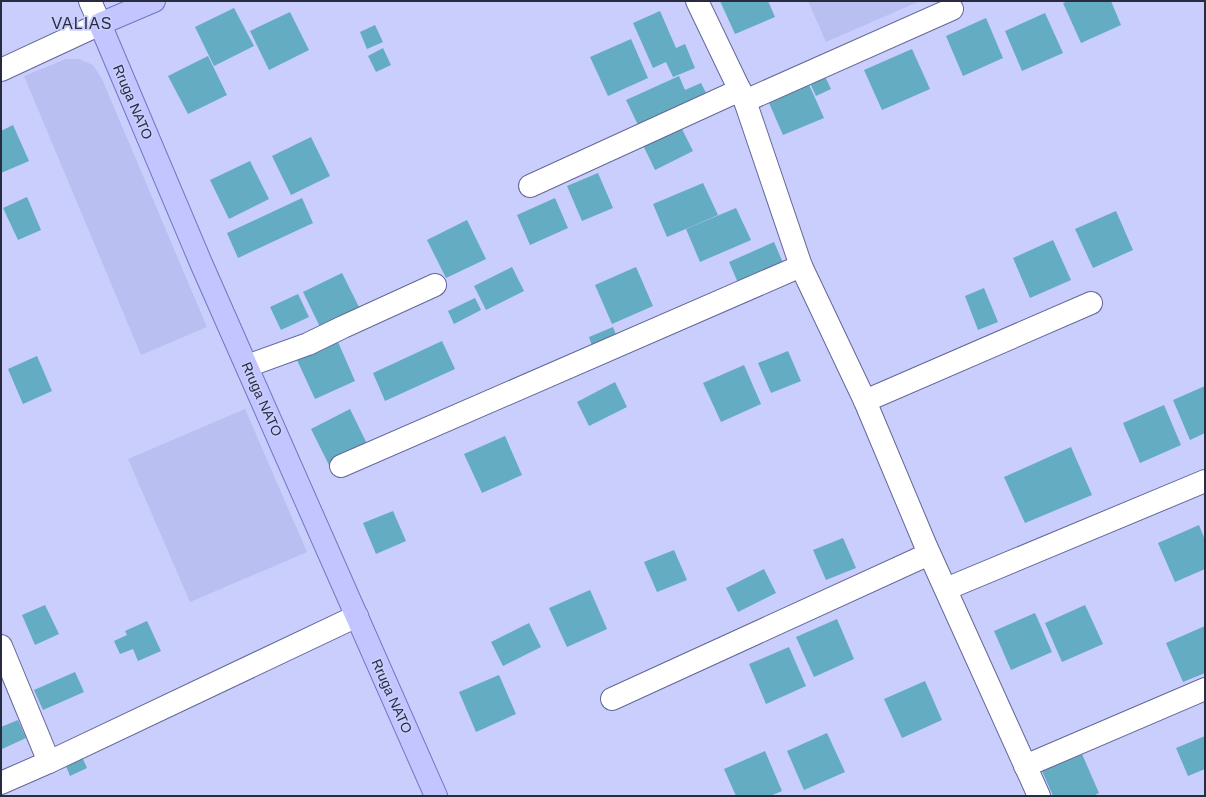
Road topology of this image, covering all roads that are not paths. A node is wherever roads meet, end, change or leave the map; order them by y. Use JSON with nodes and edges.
{"nodes":[{"id":1,"x":90,"y":1,"type":"edge"},
{"id":2,"x":154,"y":1,"type":"edge"},
{"id":3,"x":697,"y":1,"type":"edge"},
{"id":4,"x":952,"y":9,"type":"dead end"},
{"id":5,"x":100,"y":24,"type":"junction"},
{"id":6,"x":1,"y":70,"type":"edge"},
{"id":7,"x":743,"y":95,"type":"junction"},
{"id":8,"x":530,"y":186,"type":"dead end"},
{"id":9,"x":801,"y":266,"type":"junction"},
{"id":10,"x":435,"y":285,"type":"dead end"},
{"id":11,"x":1091,"y":303,"type":"dead end"},
{"id":12,"x":247,"y":366,"type":"junction"},
{"id":13,"x":865,"y":401,"type":"junction"},
{"id":14,"x":341,"y":466,"type":"dead end"},
{"id":15,"x":1205,"y":481,"type":"edge"},
{"id":16,"x":929,"y":554,"type":"junction"},
{"id":17,"x":946,"y":589,"type":"junction"},
{"id":18,"x":357,"y":616,"type":"junction"},
{"id":19,"x":1,"y":646,"type":"edge"},
{"id":20,"x":1205,"y":689,"type":"edge"},
{"id":21,"x":612,"y":699,"type":"dead end"},
{"id":22,"x":49,"y":762,"type":"junction"},
{"id":23,"x":1025,"y":766,"type":"junction"},
{"id":24,"x":1,"y":783,"type":"edge"},
{"id":25,"x":436,"y":796,"type":"edge"},
{"id":26,"x":1039,"y":796,"type":"edge"}],
"edges":[{"from":1,"to":5,"type":"street","name":"Rruga NATO"},
{"from":2,"to":5,"type":"main road"},
{"from":3,"to":7,"type":"street"},
{"from":4,"to":7,"type":"street"},
{"from":5,"to":6,"type":"street"},
{"from":5,"to":12,"type":"main road","name":"Rruga NATO"},
{"from":7,"to":8,"type":"street"},
{"from":7,"to":9,"type":"street"},
{"from":9,"to":13,"type":"street"},
{"from":9,"to":14,"type":"street"},
{"from":10,"to":12,"type":"street"},
{"from":11,"to":13,"type":"street"},
{"from":12,"to":18,"type":"main road","name":"Rruga NATO"},
{"from":13,"to":16,"type":"street"},
{"from":15,"to":17,"type":"street"},
{"from":16,"to":17,"type":"street"},
{"from":16,"to":21,"type":"street"},
{"from":17,"to":23,"type":"street"},
{"from":18,"to":22,"type":"street"},
{"from":18,"to":25,"type":"main road","name":"Rruga NATO"},
{"from":19,"to":22,"type":"street"},
{"from":20,"to":23,"type":"street"},
{"from":22,"to":24,"type":"street"},
{"from":23,"to":26,"type":"street"}]}
